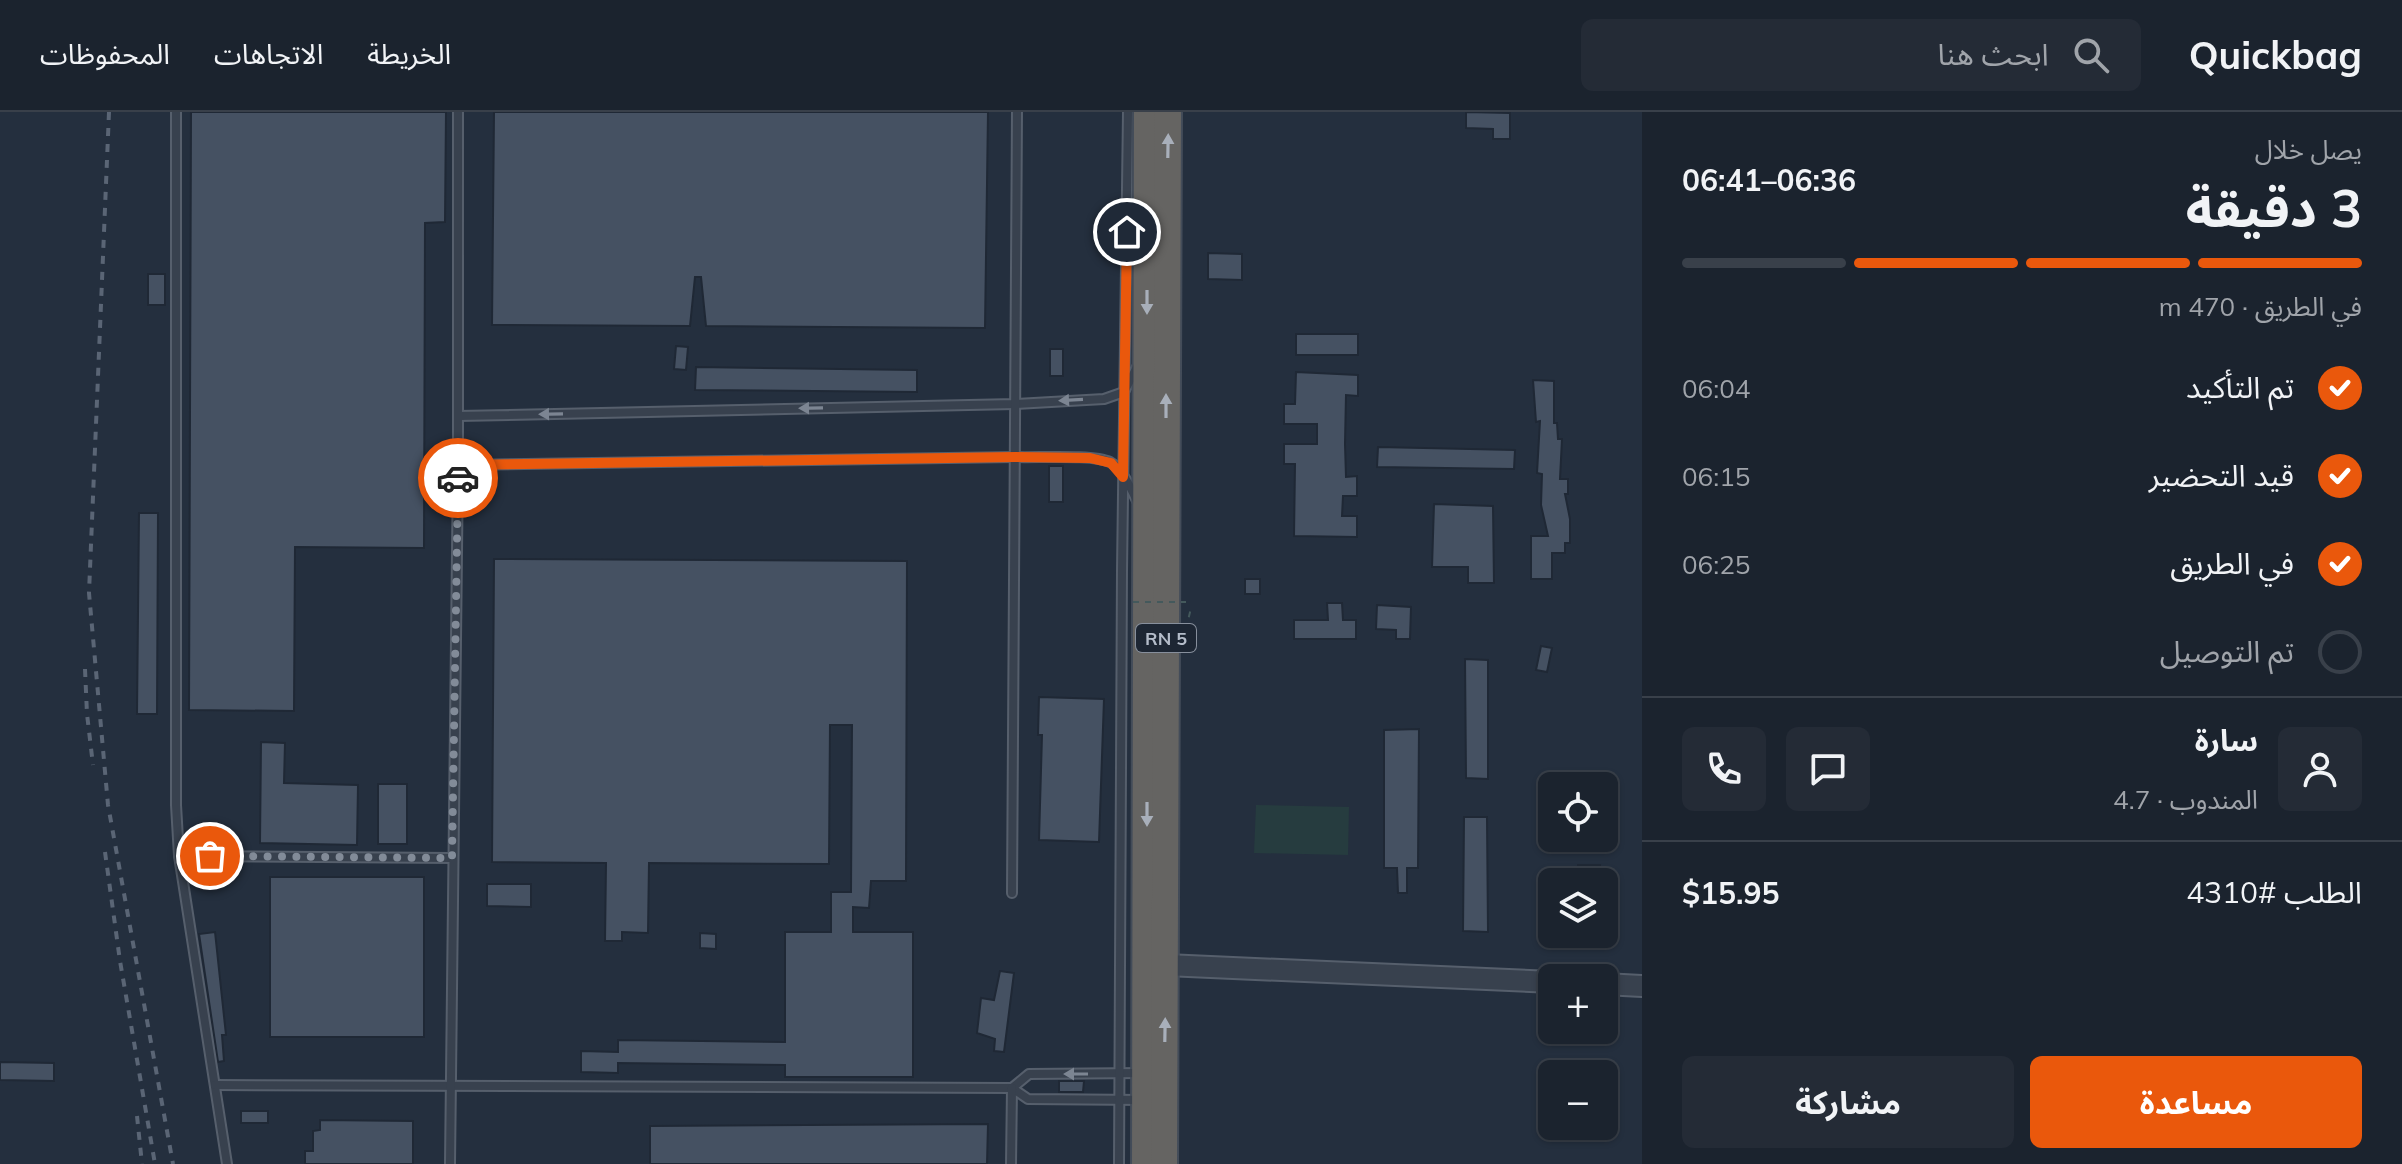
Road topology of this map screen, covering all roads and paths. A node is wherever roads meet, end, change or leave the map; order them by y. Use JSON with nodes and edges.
{"nodes":[{"id":1,"x":176,"y":112,"type":"edge"},
{"id":2,"x":458,"y":112,"type":"edge"},
{"id":3,"x":1017,"y":112,"type":"edge"},
{"id":4,"x":1128,"y":112,"type":"edge"},
{"id":5,"x":1147,"y":112,"type":"edge"},
{"id":6,"x":1168,"y":112,"type":"edge"},
{"id":7,"x":1147,"y":346,"type":"junction"},
{"id":8,"x":1124,"y":392,"type":"junction"},
{"id":9,"x":1015,"y":404,"type":"junction"},
{"id":10,"x":458,"y":416,"type":"junction"},
{"id":11,"x":1015,"y":457,"type":"junction"},
{"id":12,"x":458,"y":465,"type":"junction"},
{"id":13,"x":1123,"y":477,"type":"junction"},
{"id":14,"x":1147,"y":521,"type":"junction"},
{"id":15,"x":1133,"y":602,"type":"dead end"},
{"id":16,"x":1186,"y":602,"type":"dead end"},
{"id":17,"x":179,"y":856,"type":"junction"},
{"id":18,"x":452,"y":858,"type":"junction"},
{"id":19,"x":1012,"y":893,"type":"dead end"},
{"id":20,"x":1166,"y":965,"type":"junction"},
{"id":21,"x":1538,"y":981,"type":"edge"},
{"id":22,"x":1618,"y":985,"type":"edge"},
{"id":23,"x":1642,"y":986,"type":"edge"},
{"id":24,"x":1133,"y":1074,"type":"junction"},
{"id":25,"x":215,"y":1085,"type":"junction"},
{"id":26,"x":451,"y":1085,"type":"junction"},
{"id":27,"x":1012,"y":1088,"type":"junction"},
{"id":28,"x":1133,"y":1100,"type":"junction"},
{"id":29,"x":227,"y":1164,"type":"edge"},
{"id":30,"x":450,"y":1164,"type":"edge"},
{"id":31,"x":1011,"y":1164,"type":"edge"},
{"id":32,"x":1119,"y":1164,"type":"edge"},
{"id":33,"x":1145,"y":1164,"type":"edge"},
{"id":34,"x":1164,"y":1164,"type":"edge"}],
"edges":[{"from":1,"to":17,"type":"lane"},
{"from":2,"to":10,"type":"lane"},
{"from":3,"to":9,"type":"lane"},
{"from":4,"to":8,"type":"lane"},
{"from":5,"to":7,"type":"highway","number":"RN 5","one_way":true},
{"from":20,"to":6,"type":"highway","number":"RN 5","one_way":true},
{"from":7,"to":8,"type":"lane"},
{"from":7,"to":14,"type":"highway","number":"RN 5"},
{"from":8,"to":9,"type":"lane","one_way":true},
{"from":8,"to":13,"type":"lane"},
{"from":9,"to":10,"type":"lane","one_way":true},
{"from":9,"to":11,"type":"lane"},
{"from":10,"to":12,"type":"lane"},
{"from":11,"to":12,"type":"lane"},
{"from":11,"to":13,"type":"lane"},
{"from":11,"to":19,"type":"lane"},
{"from":12,"to":18,"type":"lane"},
{"from":13,"to":14,"type":"lane"},
{"from":13,"to":24,"type":"lane"},
{"from":14,"to":24,"type":"highway","number":"RN 5","one_way":true},
{"from":15,"to":16,"type":"path","bridge":true},
{"from":17,"to":18,"type":"lane"},
{"from":17,"to":25,"type":"lane"},
{"from":18,"to":26,"type":"lane"},
{"from":20,"to":21,"type":"street"},
{"from":34,"to":20,"type":"highway","number":"RN 5","one_way":true},
{"from":22,"to":23,"type":"street"},
{"from":24,"to":27,"type":"lane","one_way":true},
{"from":24,"to":28,"type":"highway","number":"RN 5"},
{"from":25,"to":26,"type":"lane"},
{"from":25,"to":29,"type":"lane"},
{"from":26,"to":27,"type":"lane"},
{"from":26,"to":30,"type":"lane"},
{"from":27,"to":28,"type":"lane"},
{"from":27,"to":31,"type":"lane"},
{"from":28,"to":32,"type":"lane"},
{"from":28,"to":33,"type":"highway","number":"RN 5"}]}
